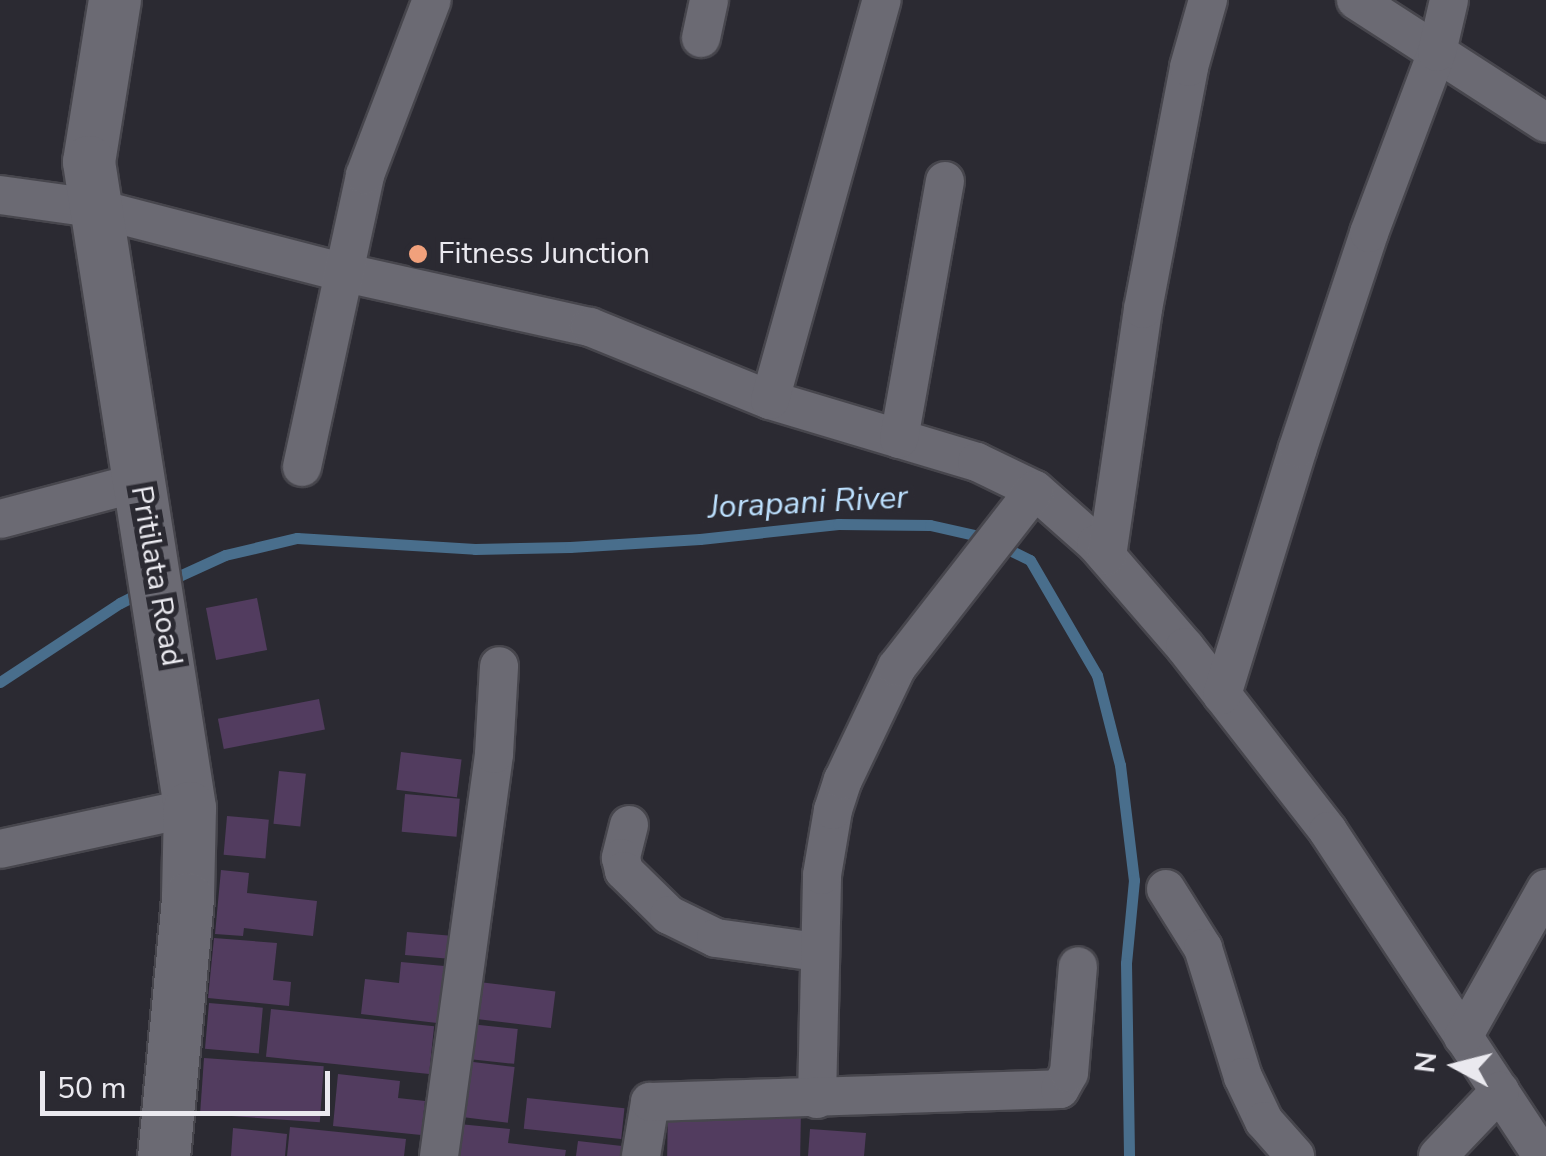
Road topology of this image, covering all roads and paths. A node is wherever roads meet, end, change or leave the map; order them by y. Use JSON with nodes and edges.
{"nodes":[{"id":1,"x":115,"y":0,"type":"edge"},
{"id":2,"x":432,"y":0,"type":"edge"},
{"id":3,"x":710,"y":0,"type":"edge"},
{"id":4,"x":882,"y":0,"type":"edge"},
{"id":5,"x":1208,"y":0,"type":"edge"},
{"id":6,"x":1356,"y":0,"type":"edge"},
{"id":7,"x":1450,"y":0,"type":"edge"},
{"id":8,"x":701,"y":38,"type":"dead end"},
{"id":9,"x":1437,"y":52,"type":"junction"},
{"id":10,"x":1546,"y":123,"type":"edge"},
{"id":11,"x":946,"y":181,"type":"dead end"},
{"id":12,"x":0,"y":195,"type":"edge"},
{"id":13,"x":94,"y":208,"type":"junction"},
{"id":14,"x":346,"y":272,"type":"junction"},
{"id":15,"x":770,"y":400,"type":"junction"},
{"id":16,"x":899,"y":439,"type":"junction"},
{"id":17,"x":302,"y":467,"type":"dead end"},
{"id":18,"x":141,"y":492,"type":"junction"},
{"id":19,"x":1026,"y":503,"type":"junction"},
{"id":20,"x":0,"y":519,"type":"edge"},
{"id":21,"x":1107,"y":556,"type":"junction"},
{"id":22,"x":499,"y":666,"type":"dead end"},
{"id":23,"x":1222,"y":695,"type":"junction"},
{"id":24,"x":190,"y":808,"type":"junction"},
{"id":25,"x":629,"y":825,"type":"dead end"},
{"id":26,"x":0,"y":848,"type":"edge"},
{"id":27,"x":1166,"y":889,"type":"dead end"},
{"id":28,"x":1546,"y":889,"type":"edge"},
{"id":29,"x":1537,"y":931,"type":"edge"},
{"id":30,"x":817,"y":952,"type":"junction"},
{"id":31,"x":1078,"y":966,"type":"dead end"},
{"id":32,"x":1464,"y":1037,"type":"junction"},
{"id":33,"x":1500,"y":1091,"type":"junction"},
{"id":34,"x":816,"y":1099,"type":"junction"},
{"id":35,"x":164,"y":1156,"type":"edge"},
{"id":36,"x":439,"y":1156,"type":"edge"},
{"id":37,"x":641,"y":1156,"type":"edge"},
{"id":38,"x":1295,"y":1156,"type":"edge"},
{"id":39,"x":1438,"y":1156,"type":"edge"},
{"id":40,"x":1542,"y":1156,"type":"edge"}],
"edges":[{"from":1,"to":13,"type":"street","name":"Pritilata Road"},
{"from":2,"to":14,"type":"street"},
{"from":3,"to":8,"type":"street"},
{"from":4,"to":15,"type":"street"},
{"from":5,"to":21,"type":"street"},
{"from":6,"to":9,"type":"street"},
{"from":7,"to":9,"type":"street"},
{"from":9,"to":10,"type":"street"},
{"from":9,"to":23,"type":"street"},
{"from":11,"to":16,"type":"street"},
{"from":12,"to":13,"type":"street"},
{"from":13,"to":14,"type":"street"},
{"from":13,"to":18,"type":"street","name":"Pritilata Road"},
{"from":14,"to":15,"type":"street"},
{"from":14,"to":17,"type":"street"},
{"from":15,"to":16,"type":"street"},
{"from":16,"to":19,"type":"street"},
{"from":18,"to":20,"type":"street"},
{"from":18,"to":24,"type":"street","name":"Pritilata Road"},
{"from":19,"to":21,"type":"street"},
{"from":19,"to":30,"type":"street"},
{"from":21,"to":23,"type":"street"},
{"from":22,"to":36,"type":"street"},
{"from":23,"to":32,"type":"street"},
{"from":24,"to":26,"type":"street"},
{"from":24,"to":35,"type":"street","name":"Pritilata Road"},
{"from":25,"to":30,"type":"street"},
{"from":27,"to":38,"type":"street"},
{"from":28,"to":29,"type":"street"},
{"from":29,"to":32,"type":"street"},
{"from":30,"to":34,"type":"street"},
{"from":31,"to":34,"type":"street"},
{"from":32,"to":33,"type":"street"},
{"from":33,"to":39,"type":"street"},
{"from":33,"to":40,"type":"street"},
{"from":34,"to":37,"type":"street"}]}
